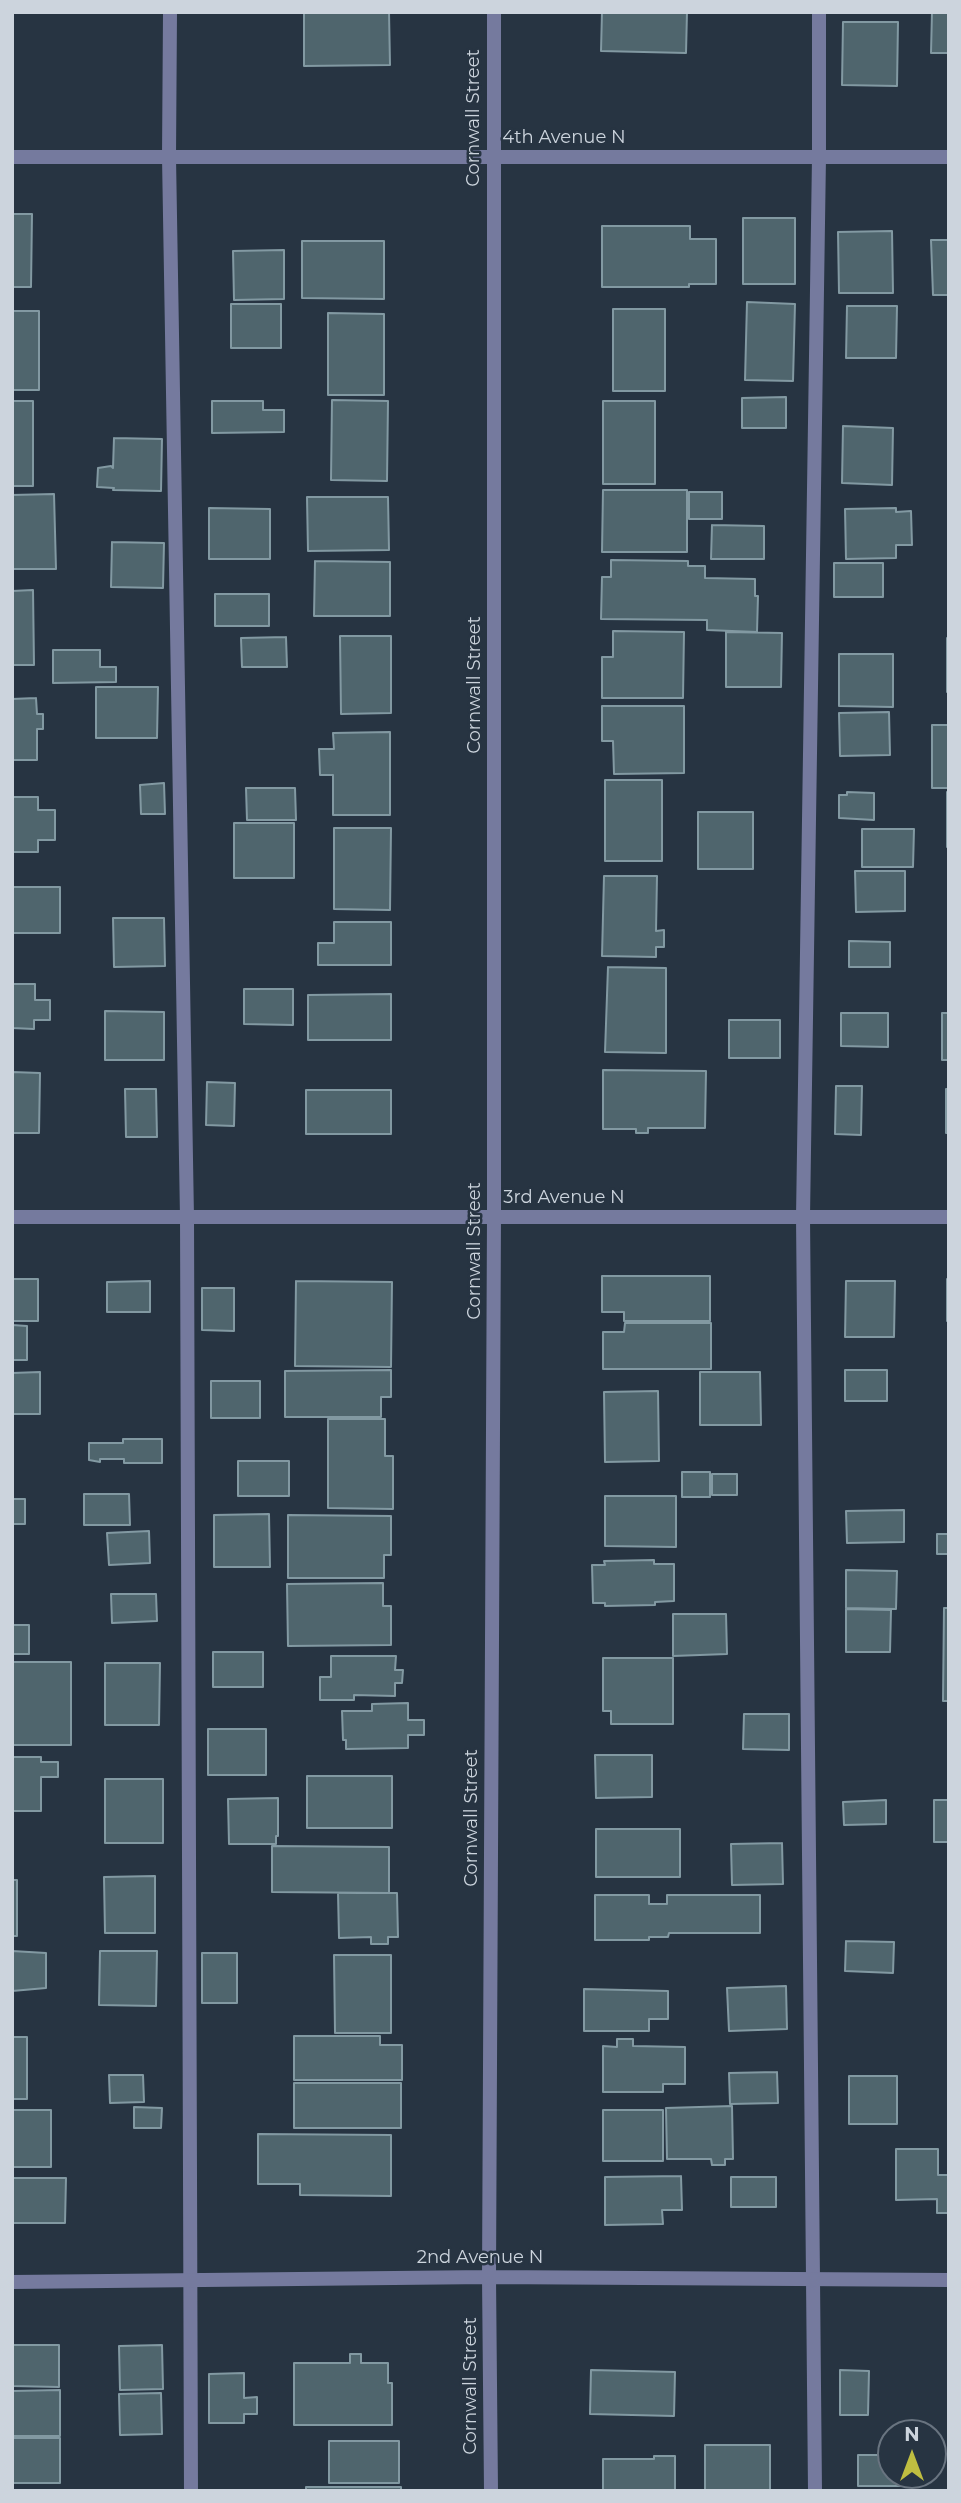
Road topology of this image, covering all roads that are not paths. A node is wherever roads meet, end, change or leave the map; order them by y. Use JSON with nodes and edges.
{"nodes":[{"id":1,"x":170,"y":12,"type":"edge"},
{"id":2,"x":494,"y":12,"type":"edge"},
{"id":3,"x":818,"y":12,"type":"edge"},
{"id":4,"x":12,"y":157,"type":"edge"},
{"id":5,"x":169,"y":157,"type":"junction"},
{"id":6,"x":494,"y":157,"type":"junction"},
{"id":7,"x":819,"y":157,"type":"junction"},
{"id":8,"x":949,"y":157,"type":"edge"},
{"id":9,"x":12,"y":1217,"type":"edge"},
{"id":10,"x":187,"y":1217,"type":"junction"},
{"id":11,"x":494,"y":1217,"type":"junction"},
{"id":12,"x":803,"y":1217,"type":"junction"},
{"id":13,"x":949,"y":1217,"type":"edge"},
{"id":14,"x":489,"y":2277,"type":"junction"},
{"id":15,"x":192,"y":2279,"type":"junction"},
{"id":16,"x":813,"y":2279,"type":"junction"},
{"id":17,"x":949,"y":2280,"type":"edge"},
{"id":18,"x":12,"y":2282,"type":"edge"},
{"id":19,"x":191,"y":2491,"type":"edge"},
{"id":20,"x":491,"y":2491,"type":"edge"},
{"id":21,"x":815,"y":2491,"type":"edge"}],
"edges":[{"from":1,"to":5,"type":"street"},
{"from":2,"to":6,"type":"street","name":"Cornwall Street"},
{"from":3,"to":7,"type":"street"},
{"from":4,"to":5,"type":"street","name":"4th Avenue N"},
{"from":5,"to":6,"type":"street","name":"4th Avenue N"},
{"from":5,"to":10,"type":"street"},
{"from":6,"to":7,"type":"street","name":"4th Avenue N"},
{"from":6,"to":11,"type":"street","name":"Cornwall Street"},
{"from":7,"to":8,"type":"street","name":"4th Avenue N"},
{"from":7,"to":12,"type":"street"},
{"from":9,"to":10,"type":"street","name":"3rd Avenue N"},
{"from":10,"to":11,"type":"street","name":"3rd Avenue N"},
{"from":10,"to":15,"type":"street"},
{"from":11,"to":12,"type":"street","name":"3rd Avenue N"},
{"from":11,"to":14,"type":"street","name":"Cornwall Street"},
{"from":12,"to":13,"type":"street","name":"3rd Avenue N"},
{"from":12,"to":16,"type":"street"},
{"from":14,"to":15,"type":"street","name":"2nd Avenue N"},
{"from":14,"to":16,"type":"street","name":"2nd Avenue N"},
{"from":14,"to":20,"type":"street","name":"Cornwall Street"},
{"from":15,"to":18,"type":"street","name":"2nd Avenue N"},
{"from":15,"to":19,"type":"street"},
{"from":16,"to":17,"type":"street","name":"2nd Avenue N"},
{"from":16,"to":21,"type":"street"}]}
